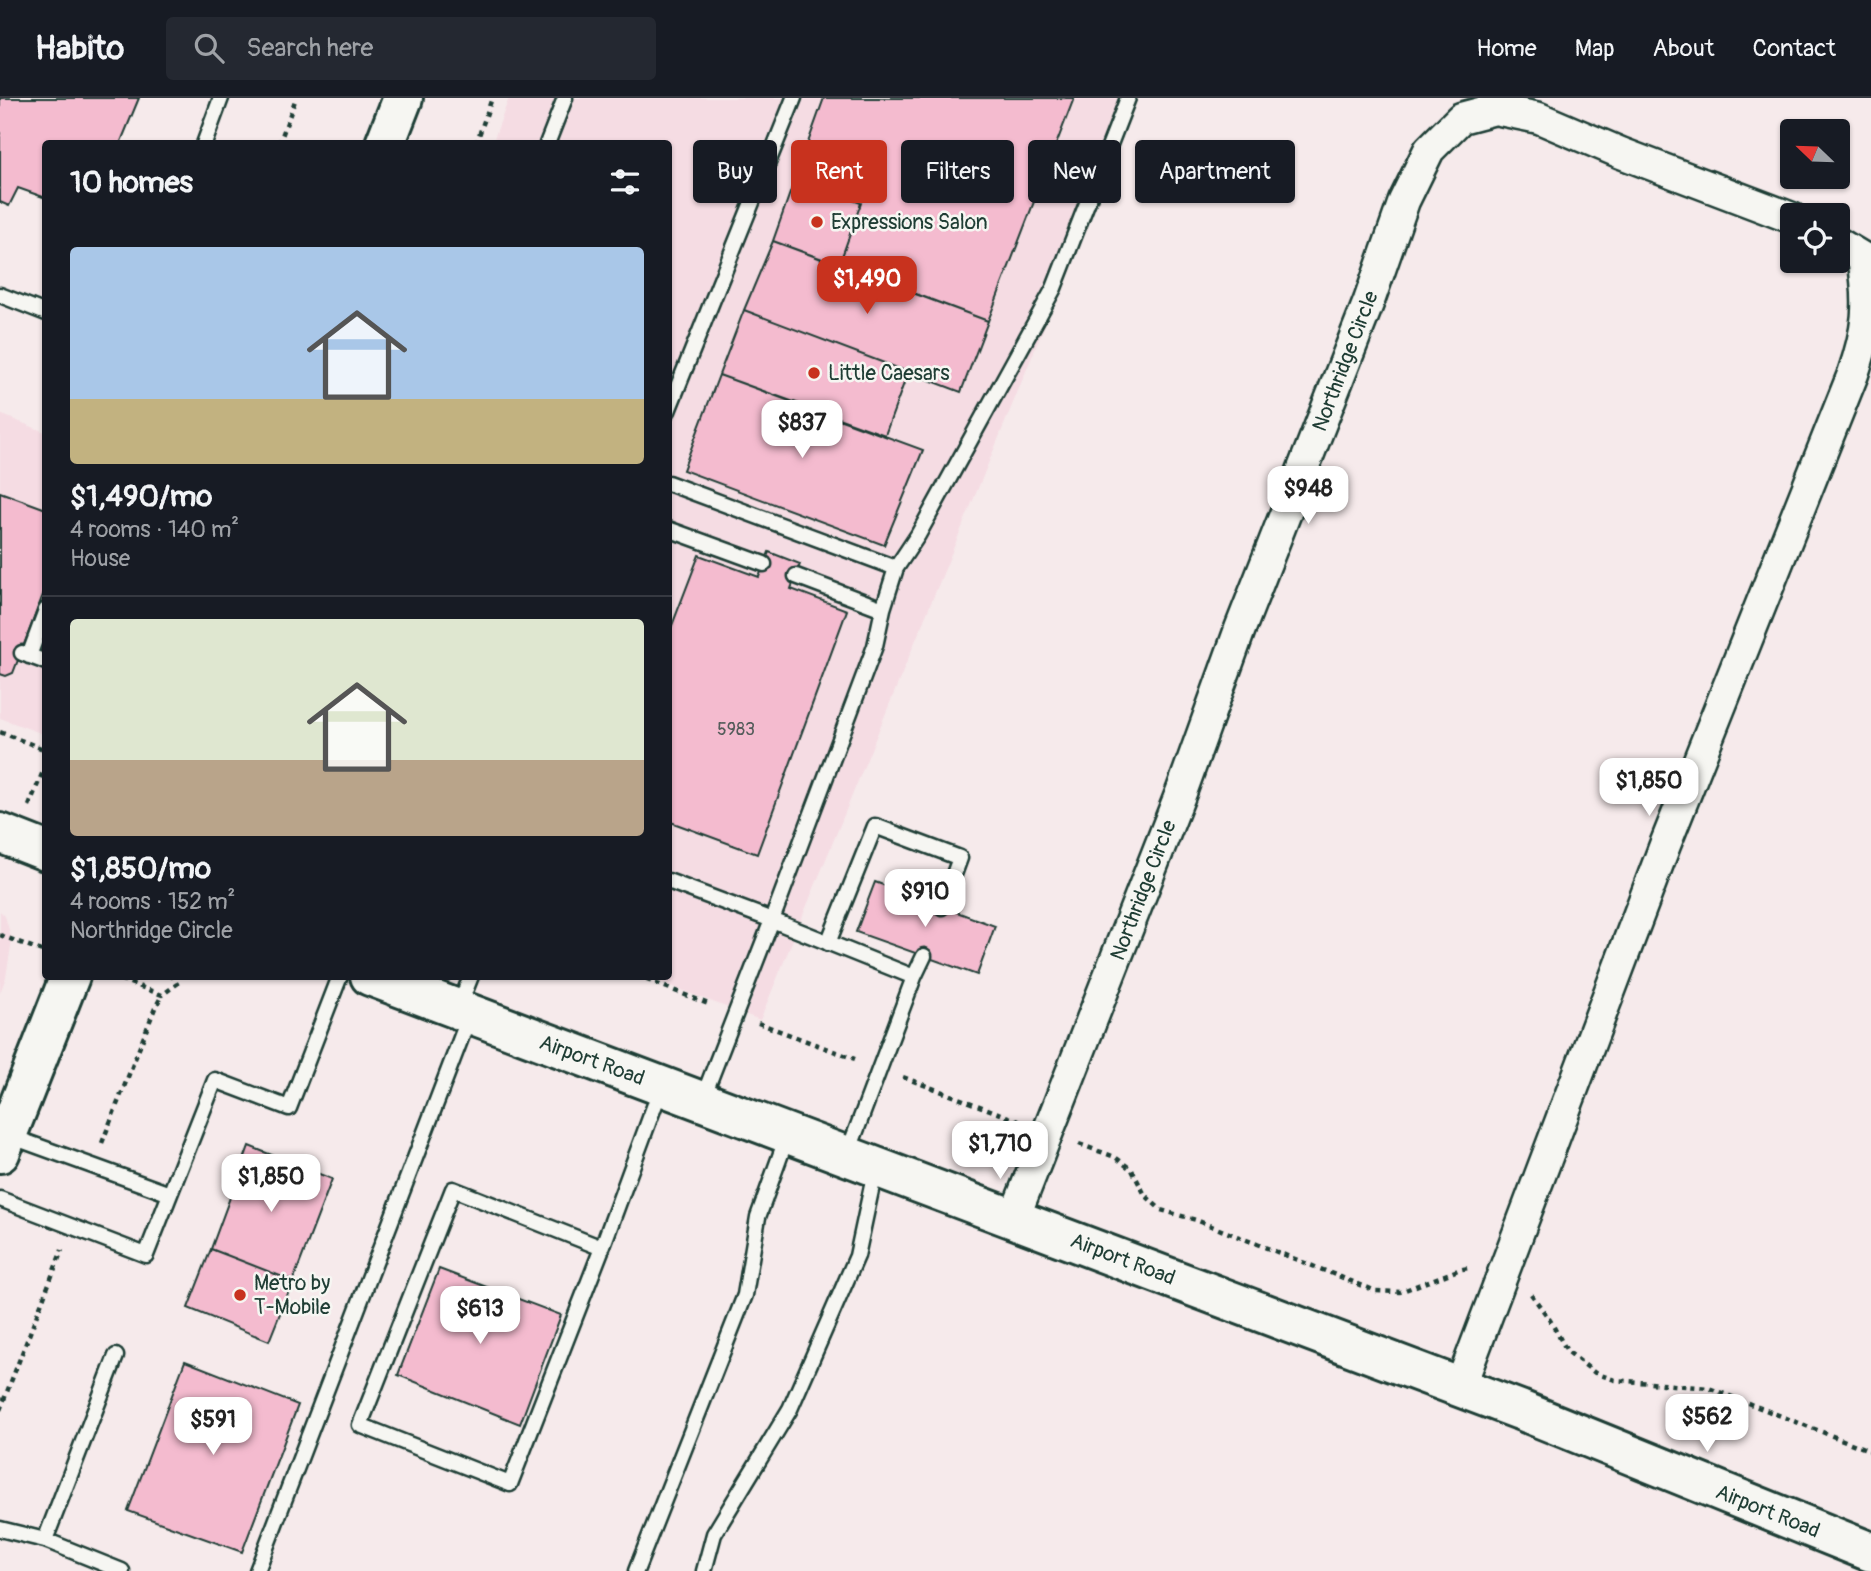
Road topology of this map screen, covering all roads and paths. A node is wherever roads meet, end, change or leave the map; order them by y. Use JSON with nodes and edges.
{"nodes":[{"id":1,"x":221,"y":98,"type":"edge"},
{"id":2,"x":296,"y":98,"type":"edge"},
{"id":3,"x":403,"y":98,"type":"edge"},
{"id":4,"x":492,"y":98,"type":"edge"},
{"id":5,"x":565,"y":98,"type":"edge"},
{"id":6,"x":1128,"y":98,"type":"edge"},
{"id":7,"x":788,"y":100,"type":"edge"},
{"id":8,"x":205,"y":140,"type":"edge"},
{"id":9,"x":280,"y":140,"type":"edge"},
{"id":10,"x":387,"y":140,"type":"edge"},
{"id":11,"x":477,"y":140,"type":"edge"},
{"id":12,"x":549,"y":140,"type":"edge"},
{"id":13,"x":1780,"y":213,"type":"edge"},
{"id":14,"x":1850,"y":250,"type":"edge"},
{"id":15,"x":0,"y":295,"type":"edge"},
{"id":16,"x":42,"y":311,"type":"edge"},
{"id":17,"x":672,"y":401,"type":"edge"},
{"id":18,"x":672,"y":485,"type":"edge"},
{"id":19,"x":672,"y":530,"type":"edge"},
{"id":20,"x":764,"y":564,"type":"dead end"},
{"id":21,"x":896,"y":568,"type":"junction"},
{"id":22,"x":796,"y":576,"type":"dead end"},
{"id":23,"x":883,"y":609,"type":"junction"},
{"id":24,"x":42,"y":618,"type":"edge"},
{"id":25,"x":42,"y":660,"type":"edge"},
{"id":26,"x":0,"y":733,"type":"edge"},
{"id":27,"x":42,"y":749,"type":"edge"},
{"id":28,"x":42,"y":774,"type":"edge"},
{"id":29,"x":38,"y":785,"type":"dead end"},
{"id":30,"x":0,"y":833,"type":"edge"},
{"id":31,"x":42,"y":849,"type":"edge"},
{"id":32,"x":672,"y":882,"type":"edge"},
{"id":33,"x":942,"y":906,"type":"dead end"},
{"id":34,"x":772,"y":920,"type":"junction"},
{"id":35,"x":0,"y":936,"type":"edge"},
{"id":36,"x":828,"y":943,"type":"junction"},
{"id":37,"x":42,"y":951,"type":"edge"},
{"id":38,"x":924,"y":956,"type":"dead end"},
{"id":39,"x":914,"y":977,"type":"junction"},
{"id":40,"x":68,"y":980,"type":"edge"},
{"id":41,"x":122,"y":980,"type":"edge"},
{"id":42,"x":174,"y":980,"type":"edge"},
{"id":43,"x":338,"y":980,"type":"edge"},
{"id":44,"x":385,"y":980,"type":"edge"},
{"id":45,"x":647,"y":980,"type":"edge"},
{"id":46,"x":466,"y":1001,"type":"edge"},
{"id":47,"x":735,"y":1014,"type":"junction"},
{"id":48,"x":880,"y":1069,"type":"junction"},
{"id":49,"x":661,"y":1086,"type":"junction"},
{"id":50,"x":702,"y":1101,"type":"junction"},
{"id":51,"x":1048,"y":1132,"type":"junction"},
{"id":52,"x":788,"y":1133,"type":"junction"},
{"id":53,"x":4,"y":1144,"type":"edge"},
{"id":54,"x":862,"y":1161,"type":"junction"},
{"id":55,"x":170,"y":1194,"type":"junction"},
{"id":56,"x":0,"y":1199,"type":"edge"},
{"id":57,"x":1014,"y":1218,"type":"junction"},
{"id":58,"x":602,"y":1248,"type":"junction"},
{"id":59,"x":1500,"y":1278,"type":"junction"},
{"id":60,"x":116,"y":1356,"type":"dead end"},
{"id":61,"x":1460,"y":1387,"type":"junction"},
{"id":62,"x":1871,"y":1451,"type":"edge"},
{"id":63,"x":0,"y":1529,"type":"edge"},
{"id":64,"x":45,"y":1540,"type":"junction"},
{"id":65,"x":1871,"y":1552,"type":"edge"},
{"id":66,"x":122,"y":1571,"type":"edge"},
{"id":67,"x":257,"y":1571,"type":"edge"},
{"id":68,"x":636,"y":1571,"type":"edge"},
{"id":69,"x":704,"y":1571,"type":"edge"}],
"edges":[{"from":1,"to":8,"type":"lane"},
{"from":2,"to":9,"type":"path"},
{"from":3,"to":10,"type":"main road"},
{"from":4,"to":11,"type":"path"},
{"from":5,"to":12,"type":"lane"},
{"from":6,"to":21,"type":"lane"},
{"from":7,"to":17,"type":"lane"},
{"from":13,"to":51,"type":"street","name":"Northridge Circle"},
{"from":14,"to":59,"type":"street"},
{"from":15,"to":16,"type":"lane"},
{"from":18,"to":21,"type":"lane"},
{"from":19,"to":20,"type":"lane"},
{"from":21,"to":23,"type":"lane"},
{"from":22,"to":23,"type":"lane"},
{"from":23,"to":34,"type":"lane"},
{"from":24,"to":25,"type":"lane"},
{"from":26,"to":27,"type":"path"},
{"from":28,"to":29,"type":"path"},
{"from":30,"to":31,"type":"main road"},
{"from":32,"to":34,"type":"lane"},
{"from":33,"to":36,"type":"lane"},
{"from":34,"to":36,"type":"lane"},
{"from":34,"to":47,"type":"lane"},
{"from":35,"to":37,"type":"path"},
{"from":36,"to":39,"type":"lane"},
{"from":38,"to":39,"type":"lane"},
{"from":39,"to":48,"type":"lane"},
{"from":40,"to":53,"type":"main road"},
{"from":41,"to":42,"type":"path"},
{"from":43,"to":55,"type":"lane"},
{"from":44,"to":46,"type":"main road","name":"Airport Road"},
{"from":45,"to":47,"type":"path"},
{"from":46,"to":49,"type":"main road","name":"Airport Road"},
{"from":46,"to":67,"type":"lane"},
{"from":47,"to":48,"type":"path"},
{"from":47,"to":50,"type":"lane"},
{"from":48,"to":51,"type":"path"},
{"from":48,"to":54,"type":"lane"},
{"from":49,"to":50,"type":"main road","name":"Airport Road"},
{"from":49,"to":58,"type":"lane"},
{"from":50,"to":52,"type":"main road","name":"Airport Road"},
{"from":51,"to":57,"type":"street","name":"Northridge Circle"},
{"from":51,"to":59,"type":"path"},
{"from":52,"to":54,"type":"main road","name":"Airport Road"},
{"from":52,"to":68,"type":"lane"},
{"from":53,"to":55,"type":"lane"},
{"from":54,"to":57,"type":"main road","name":"Airport Road"},
{"from":54,"to":69,"type":"lane"},
{"from":55,"to":56,"type":"lane"},
{"from":57,"to":61,"type":"main road","name":"Airport Road"},
{"from":58,"to":58,"type":"lane"},
{"from":59,"to":61,"type":"street"},
{"from":59,"to":62,"type":"path"},
{"from":60,"to":64,"type":"lane"},
{"from":61,"to":65,"type":"main road","name":"Airport Road"},
{"from":63,"to":64,"type":"lane"},
{"from":64,"to":66,"type":"lane"}]}
